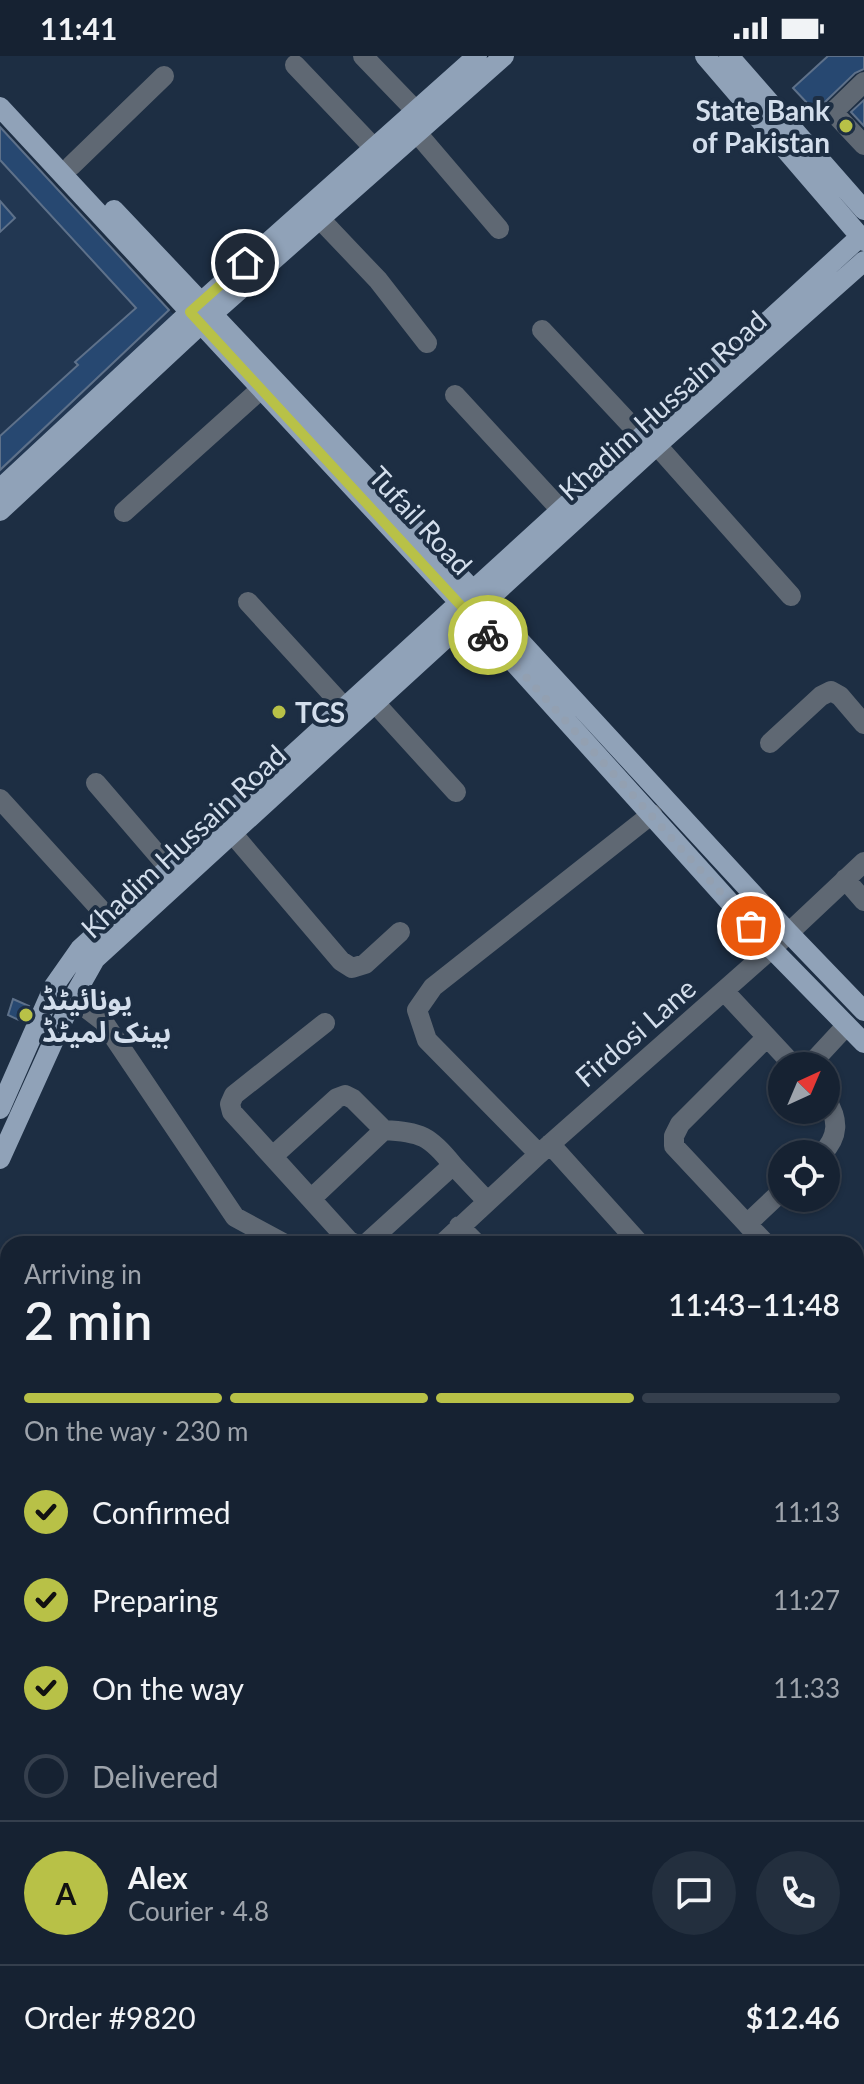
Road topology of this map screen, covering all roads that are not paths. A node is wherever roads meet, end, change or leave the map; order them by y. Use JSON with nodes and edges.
{"nodes":[{"id":1,"x":363,"y":56,"type":"edge"},
{"id":2,"x":477,"y":56,"type":"edge"},
{"id":3,"x":504,"y":56,"type":"edge"},
{"id":4,"x":705,"y":56,"type":"edge"},
{"id":5,"x":729,"y":56,"type":"edge"},
{"id":6,"x":295,"y":65,"type":"dead end"},
{"id":7,"x":164,"y":76,"type":"dead end"},
{"id":8,"x":864,"y":82,"type":"edge"},
{"id":9,"x":0,"y":93,"type":"edge"},
{"id":10,"x":0,"y":107,"type":"edge"},
{"id":11,"x":416,"y":111,"type":"junction"},
{"id":12,"x":417,"y":133,"type":"junction"},
{"id":13,"x":864,"y":145,"type":"edge"},
{"id":14,"x":374,"y":148,"type":"junction"},
{"id":15,"x":71,"y":166,"type":"junction"},
{"id":16,"x":864,"y":210,"type":"edge"},
{"id":17,"x":320,"y":219,"type":"junction"},
{"id":18,"x":499,"y":229,"type":"dead end"},
{"id":19,"x":862,"y":239,"type":"edge"},
{"id":20,"x":864,"y":261,"type":"edge"},
{"id":21,"x":202,"y":313,"type":"junction"},
{"id":22,"x":542,"y":330,"type":"dead end"},
{"id":23,"x":427,"y":343,"type":"dead end"},
{"id":24,"x":261,"y":389,"type":"junction"},
{"id":25,"x":455,"y":395,"type":"dead end"},
{"id":26,"x":651,"y":439,"type":"junction"},
{"id":27,"x":0,"y":489,"type":"edge"},
{"id":28,"x":560,"y":509,"type":"junction"},
{"id":29,"x":0,"y":511,"type":"edge"},
{"id":30,"x":124,"y":512,"type":"dead end"},
{"id":31,"x":791,"y":596,"type":"dead end"},
{"id":32,"x":248,"y":602,"type":"dead end"},
{"id":33,"x":472,"y":602,"type":"junction"},
{"id":34,"x":375,"y":703,"type":"junction"},
{"id":35,"x":344,"y":707,"type":"junction"},
{"id":36,"x":864,"y":724,"type":"edge"},
{"id":37,"x":770,"y":743,"type":"dead end"},
{"id":38,"x":96,"y":783,"type":"dead end"},
{"id":39,"x":456,"y":792,"type":"dead end"},
{"id":40,"x":0,"y":799,"type":"edge"},
{"id":41,"x":652,"y":814,"type":"junction"},
{"id":42,"x":232,"y":833,"type":"junction"},
{"id":43,"x":864,"y":862,"type":"edge"},
{"id":44,"x":169,"y":868,"type":"junction"},
{"id":45,"x":845,"y":879,"type":"junction"},
{"id":46,"x":864,"y":901,"type":"edge"},
{"id":47,"x":111,"y":921,"type":"junction"},
{"id":48,"x":400,"y":932,"type":"dead end"},
{"id":49,"x":788,"y":932,"type":"junction"},
{"id":50,"x":771,"y":948,"type":"junction"},
{"id":51,"x":724,"y":991,"type":"junction"},
{"id":52,"x":73,"y":998,"type":"junction"},
{"id":53,"x":864,"y":1011,"type":"edge"},
{"id":54,"x":325,"y":1023,"type":"dead end"},
{"id":55,"x":846,"y":1026,"type":"junction"},
{"id":56,"x":767,"y":1037,"type":"junction"},
{"id":57,"x":864,"y":1043,"type":"edge"},
{"id":58,"x":781,"y":1052,"type":"edge"},
{"id":59,"x":822,"y":1052,"type":"edge"},
{"id":60,"x":0,"y":1109,"type":"edge"},
{"id":61,"x":384,"y":1130,"type":"junction"},
{"id":62,"x":545,"y":1149,"type":"junction"},
{"id":63,"x":273,"y":1156,"type":"junction"},
{"id":64,"x":0,"y":1159,"type":"edge"},
{"id":65,"x":453,"y":1165,"type":"junction"},
{"id":66,"x":312,"y":1198,"type":"junction"},
{"id":67,"x":487,"y":1201,"type":"junction"},
{"id":68,"x":768,"y":1204,"type":"edge"},
{"id":69,"x":747,"y":1224,"type":"junction"},
{"id":70,"x":459,"y":1226,"type":"junction"},
{"id":71,"x":270,"y":1236,"type":"edge"},
{"id":72,"x":345,"y":1236,"type":"edge"},
{"id":73,"x":375,"y":1236,"type":"edge"},
{"id":74,"x":450,"y":1236,"type":"edge"},
{"id":75,"x":469,"y":1236,"type":"edge"},
{"id":76,"x":632,"y":1236,"type":"edge"},
{"id":77,"x":758,"y":1236,"type":"edge"}],
"edges":[{"from":1,"to":11,"type":"street"},
{"from":2,"to":11,"type":"main road"},
{"from":3,"to":12,"type":"main road"},
{"from":4,"to":19,"type":"main road"},
{"from":5,"to":16,"type":"main road"},
{"from":6,"to":14,"type":"street"},
{"from":7,"to":15,"type":"street"},
{"from":8,"to":13,"type":"street"},
{"from":9,"to":15,"type":"main road","name":"Tufail Road"},
{"from":10,"to":21,"type":"main road","name":"Tufail Road"},
{"from":11,"to":14,"type":"main road"},
{"from":12,"to":17,"type":"main road"},
{"from":12,"to":18,"type":"street"},
{"from":14,"to":21,"type":"main road"},
{"from":15,"to":21,"type":"main road","name":"Tufail Road"},
{"from":17,"to":21,"type":"main road"},
{"from":17,"to":23,"type":"street"},
{"from":19,"to":26,"type":"main road","name":"Khadim Hussain Road"},
{"from":20,"to":26,"type":"main road","name":"Khadim Hussain Road"},
{"from":21,"to":24,"type":"main road","name":"Tufail Road"},
{"from":21,"to":27,"type":"main road"},
{"from":21,"to":29,"type":"main road"},
{"from":21,"to":33,"type":"main road","name":"Tufail Road"},
{"from":22,"to":26,"type":"street"},
{"from":24,"to":30,"type":"street"},
{"from":24,"to":33,"type":"main road","name":"Tufail Road"},
{"from":25,"to":28,"type":"street"},
{"from":26,"to":28,"type":"main road","name":"Khadim Hussain Road"},
{"from":26,"to":31,"type":"street"},
{"from":26,"to":33,"type":"main road","name":"Khadim Hussain Road"},
{"from":28,"to":33,"type":"main road","name":"Khadim Hussain Road"},
{"from":32,"to":35,"type":"street"},
{"from":33,"to":34,"type":"main road","name":"Khadim Hussain Road"},
{"from":33,"to":35,"type":"main road","name":"Khadim Hussain Road"},
{"from":33,"to":41,"type":"main road","name":"Tufail Road"},
{"from":33,"to":49,"type":"main road","name":"Tufail Road"},
{"from":34,"to":39,"type":"street"},
{"from":34,"to":42,"type":"main road","name":"Khadim Hussain Road"},
{"from":35,"to":44,"type":"main road","name":"Khadim Hussain Road"},
{"from":36,"to":37,"type":"street"},
{"from":38,"to":44,"type":"street"},
{"from":40,"to":47,"type":"street"},
{"from":41,"to":50,"type":"main road","name":"Tufail Road"},
{"from":41,"to":62,"type":"street"},
{"from":42,"to":48,"type":"street"},
{"from":42,"to":52,"type":"main road","name":"Khadim Hussain Road"},
{"from":43,"to":45,"type":"street","name":"Firdosi Lane"},
{"from":44,"to":47,"type":"main road","name":"Khadim Hussain Road"},
{"from":45,"to":46,"type":"street"},
{"from":45,"to":49,"type":"street","name":"Firdosi Lane"},
{"from":47,"to":60,"type":"main road","name":"Khadim Hussain Road"},
{"from":49,"to":50,"type":"street","name":"Firdosi Lane"},
{"from":49,"to":53,"type":"main road","name":"Tufail Road"},
{"from":50,"to":51,"type":"street","name":"Firdosi Lane"},
{"from":50,"to":55,"type":"main road","name":"Tufail Road"},
{"from":51,"to":56,"type":"street"},
{"from":51,"to":62,"type":"street","name":"Firdosi Lane"},
{"from":52,"to":64,"type":"main road","name":"Khadim Hussain Road"},
{"from":52,"to":71,"type":"street"},
{"from":54,"to":63,"type":"street"},
{"from":55,"to":57,"type":"main road","name":"Tufail Road"},
{"from":55,"to":59,"type":"street"},
{"from":56,"to":58,"type":"street"},
{"from":56,"to":69,"type":"street"},
{"from":61,"to":63,"type":"street"},
{"from":61,"to":65,"type":"street"},
{"from":61,"to":66,"type":"street"},
{"from":62,"to":67,"type":"street","name":"Firdosi Lane"},
{"from":62,"to":76,"type":"street"},
{"from":63,"to":66,"type":"street"},
{"from":65,"to":67,"type":"street"},
{"from":65,"to":73,"type":"street"},
{"from":66,"to":72,"type":"street"},
{"from":67,"to":70,"type":"street","name":"Firdosi Lane"},
{"from":68,"to":69,"type":"street"},
{"from":69,"to":77,"type":"street"},
{"from":70,"to":74,"type":"street","name":"Firdosi Lane"},
{"from":70,"to":75,"type":"street"}]}
